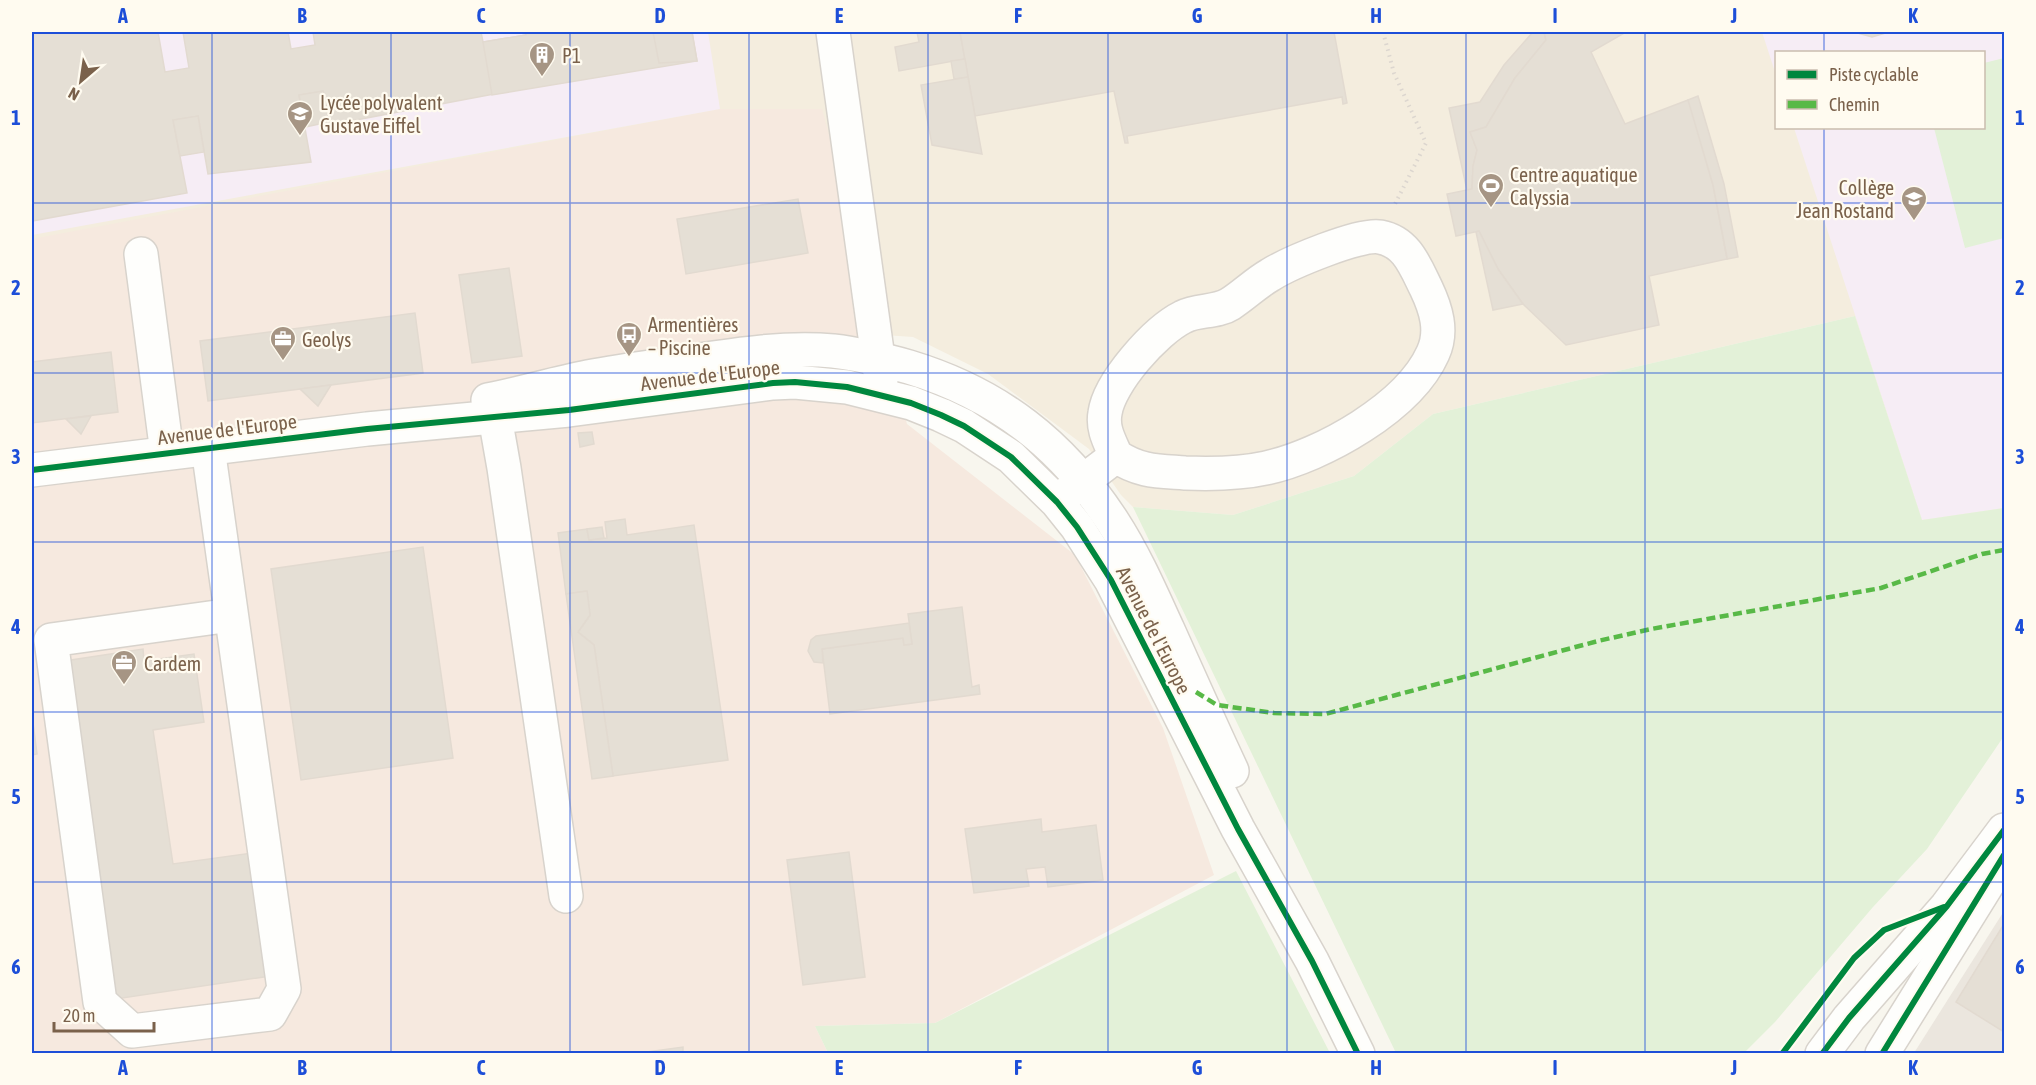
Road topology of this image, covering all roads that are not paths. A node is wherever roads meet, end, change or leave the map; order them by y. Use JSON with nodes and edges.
{"nodes":[{"id":1,"x":833,"y":32,"type":"edge"},
{"id":2,"x":141,"y":254,"type":"dead end"},
{"id":3,"x":879,"y":359,"type":"junction"},
{"id":4,"x":883,"y":395,"type":"junction"},
{"id":5,"x":494,"y":408,"type":"junction"},
{"id":6,"x":208,"y":448,"type":"junction"},
{"id":7,"x":167,"y":453,"type":"junction"},
{"id":8,"x":1116,"y":456,"type":"junction"},
{"id":9,"x":32,"y":470,"type":"edge"},
{"id":10,"x":1083,"y":482,"type":"junction"},
{"id":11,"x":1057,"y":502,"type":"junction"},
{"id":12,"x":231,"y":615,"type":"junction"},
{"id":13,"x":2004,"y":830,"type":"edge"},
{"id":14,"x":2004,"y":855,"type":"edge"},
{"id":15,"x":566,"y":896,"type":"dead end"},
{"id":16,"x":1312,"y":961,"type":"junction"},
{"id":17,"x":1358,"y":1053,"type":"edge"},
{"id":18,"x":1822,"y":1053,"type":"edge"},
{"id":19,"x":1881,"y":1053,"type":"edge"}],
"edges":[{"from":1,"to":3,"type":"street"},
{"from":2,"to":7,"type":"street"},
{"from":3,"to":4,"type":"street"},
{"from":3,"to":5,"type":"street","name":"Avenue de l'Europe"},
{"from":3,"to":10,"type":"street","name":"Avenue de l'Europe"},
{"from":4,"to":5,"type":"street","name":"Avenue de l'Europe"},
{"from":4,"to":11,"type":"street","name":"Avenue de l'Europe"},
{"from":5,"to":6,"type":"street","name":"Avenue de l'Europe"},
{"from":5,"to":15,"type":"street"},
{"from":6,"to":7,"type":"street","name":"Avenue de l'Europe"},
{"from":6,"to":12,"type":"street"},
{"from":7,"to":9,"type":"street","name":"Avenue de l'Europe"},
{"from":8,"to":8,"type":"street"},
{"from":8,"to":10,"type":"street"},
{"from":10,"to":11,"type":"street"},
{"from":10,"to":16,"type":"street","name":"Avenue de l'Europe"},
{"from":11,"to":16,"type":"street","name":"Avenue de l'Europe"},
{"from":12,"to":12,"type":"street"},
{"from":13,"to":18,"type":"street"},
{"from":14,"to":19,"type":"street"},
{"from":16,"to":17,"type":"street","name":"Avenue de l'Europe"}]}
